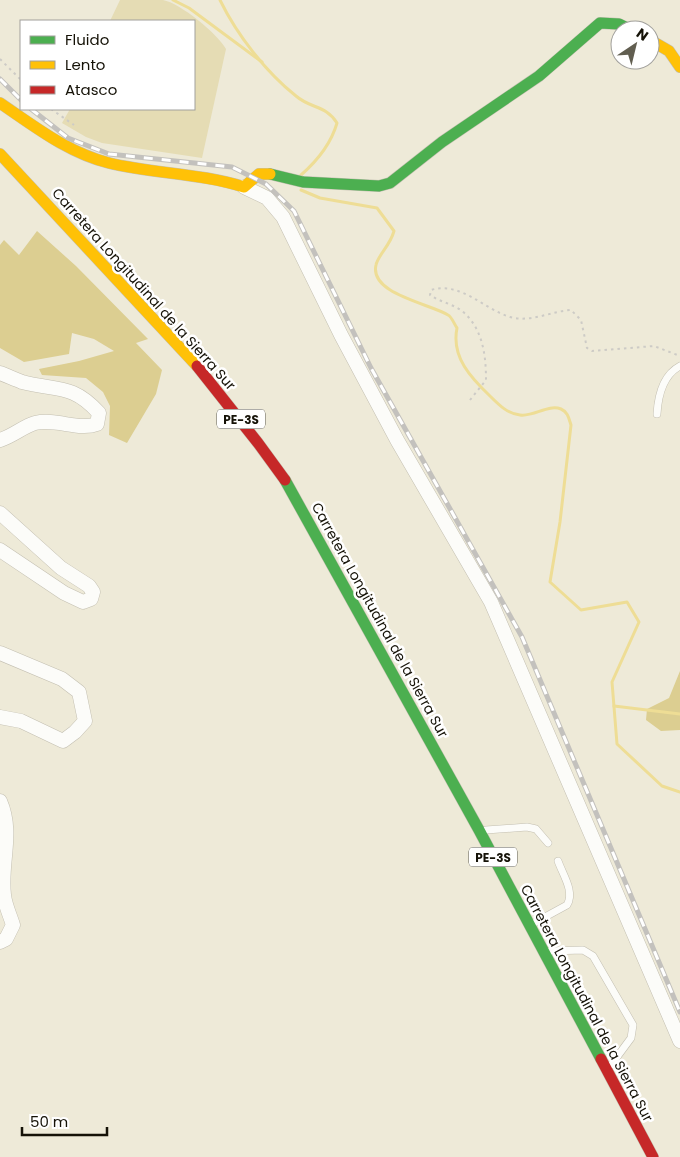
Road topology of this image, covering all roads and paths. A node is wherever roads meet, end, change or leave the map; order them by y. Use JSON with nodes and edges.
{"nodes":[{"id":1,"x":610,"y":24,"type":"edge"},
{"id":2,"x":660,"y":46,"type":"edge"},
{"id":3,"x":0,"y":59,"type":"edge"},
{"id":4,"x":680,"y":67,"type":"edge"},
{"id":5,"x":20,"y":79,"type":"edge"},
{"id":6,"x":0,"y":104,"type":"edge"},
{"id":7,"x":52,"y":110,"type":"edge"},
{"id":8,"x":74,"y":126,"type":"dead end"},
{"id":9,"x":0,"y":154,"type":"edge"},
{"id":10,"x":244,"y":187,"type":"junction"},
{"id":11,"x":680,"y":356,"type":"edge"},
{"id":12,"x":680,"y":366,"type":"edge"},
{"id":13,"x":0,"y":373,"type":"edge"},
{"id":14,"x":470,"y":400,"type":"dead end"},
{"id":15,"x":657,"y":414,"type":"dead end"},
{"id":16,"x":0,"y":440,"type":"edge"},
{"id":17,"x":0,"y":513,"type":"edge"},
{"id":18,"x":0,"y":550,"type":"edge"},
{"id":19,"x":0,"y":653,"type":"edge"},
{"id":20,"x":0,"y":717,"type":"edge"},
{"id":21,"x":0,"y":801,"type":"edge"},
{"id":22,"x":480,"y":830,"type":"junction"},
{"id":23,"x":548,"y":843,"type":"dead end"},
{"id":24,"x":558,"y":862,"type":"dead end"},
{"id":25,"x":529,"y":925,"type":"junction"},
{"id":26,"x":0,"y":942,"type":"edge"},
{"id":27,"x":542,"y":951,"type":"junction"},
{"id":28,"x":680,"y":1041,"type":"edge"},
{"id":29,"x":606,"y":1072,"type":"junction"},
{"id":30,"x":653,"y":1157,"type":"edge"}],
"edges":[{"from":1,"to":10,"type":"main road"},
{"from":2,"to":4,"type":"main road"},
{"from":3,"to":5,"type":"path"},
{"from":6,"to":10,"type":"main road"},
{"from":7,"to":8,"type":"path"},
{"from":9,"to":22,"type":"main road","name":"Carretera Longitudinal de la Sierra Sur","number":"PE-3S"},
{"from":10,"to":28,"type":"street"},
{"from":11,"to":14,"type":"path"},
{"from":12,"to":15,"type":"lane"},
{"from":13,"to":16,"type":"street"},
{"from":17,"to":18,"type":"street"},
{"from":19,"to":20,"type":"street"},
{"from":21,"to":26,"type":"street"},
{"from":22,"to":23,"type":"lane"},
{"from":22,"to":25,"type":"main road","name":"Carretera Longitudinal de la Sierra Sur","number":"PE-3S"},
{"from":24,"to":25,"type":"lane"},
{"from":25,"to":27,"type":"main road","name":"Carretera Longitudinal de la Sierra Sur","number":"PE-3S"},
{"from":27,"to":29,"type":"main road","name":"Carretera Longitudinal de la Sierra Sur","number":"PE-3S"},
{"from":27,"to":29,"type":"lane"},
{"from":29,"to":30,"type":"main road","name":"Carretera Longitudinal de la Sierra Sur","number":"PE-3S"}]}
